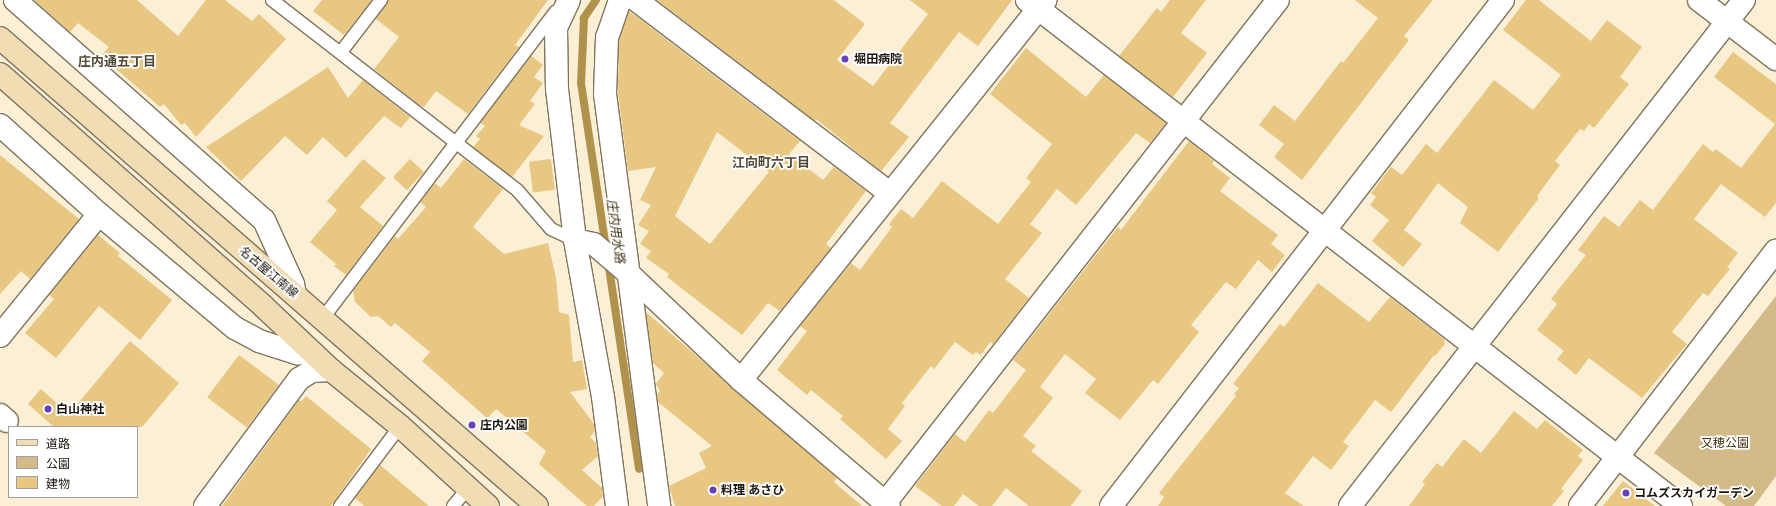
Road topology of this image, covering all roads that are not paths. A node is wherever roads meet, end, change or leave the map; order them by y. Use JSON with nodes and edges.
{"nodes":[{"id":1,"x":15,"y":0,"type":"edge"},
{"id":2,"x":272,"y":0,"type":"edge"},
{"id":3,"x":381,"y":0,"type":"edge"},
{"id":4,"x":564,"y":0,"type":"edge"},
{"id":5,"x":569,"y":0,"type":"edge"},
{"id":6,"x":620,"y":0,"type":"edge"},
{"id":7,"x":636,"y":0,"type":"edge"},
{"id":8,"x":1278,"y":0,"type":"edge"},
{"id":9,"x":1503,"y":0,"type":"edge"},
{"id":10,"x":1699,"y":0,"type":"edge"},
{"id":11,"x":1744,"y":0,"type":"edge"},
{"id":12,"x":1036,"y":3,"type":"edge"},
{"id":13,"x":1727,"y":22,"type":"junction"},
{"id":14,"x":0,"y":38,"type":"edge"},
{"id":15,"x":341,"y":52,"type":"junction"},
{"id":16,"x":1776,"y":59,"type":"edge"},
{"id":17,"x":0,"y":74,"type":"edge"},
{"id":18,"x":1183,"y":123,"type":"junction"},
{"id":19,"x":0,"y":125,"type":"edge"},
{"id":20,"x":455,"y":144,"type":"junction"},
{"id":21,"x":889,"y":193,"type":"junction"},
{"id":22,"x":99,"y":214,"type":"junction"},
{"id":23,"x":1324,"y":230,"type":"junction"},
{"id":24,"x":585,"y":242,"type":"junction"},
{"id":25,"x":1776,"y":251,"type":"edge"},
{"id":26,"x":624,"y":270,"type":"junction"},
{"id":27,"x":295,"y":294,"type":"junction"},
{"id":28,"x":323,"y":318,"type":"junction"},
{"id":29,"x":0,"y":336,"type":"edge"},
{"id":30,"x":1474,"y":347,"type":"junction"},
{"id":31,"x":314,"y":354,"type":"junction"},
{"id":32,"x":332,"y":370,"type":"junction"},
{"id":33,"x":741,"y":380,"type":"junction"},
{"id":34,"x":400,"y":426,"type":"junction"},
{"id":35,"x":1617,"y":458,"type":"junction"},
{"id":36,"x":468,"y":488,"type":"junction"},
{"id":37,"x":887,"y":504,"type":"edge"},
{"id":38,"x":204,"y":506,"type":"edge"},
{"id":39,"x":340,"y":506,"type":"edge"},
{"id":40,"x":453,"y":506,"type":"edge"},
{"id":41,"x":488,"y":506,"type":"edge"},
{"id":42,"x":537,"y":506,"type":"edge"},
{"id":43,"x":617,"y":506,"type":"edge"},
{"id":44,"x":659,"y":506,"type":"edge"},
{"id":45,"x":1111,"y":506,"type":"edge"},
{"id":46,"x":1350,"y":506,"type":"edge"},
{"id":47,"x":1580,"y":506,"type":"edge"},
{"id":48,"x":1681,"y":506,"type":"edge"}],
"edges":[{"from":1,"to":27,"type":"street"},
{"from":2,"to":15,"type":"lane"},
{"from":3,"to":15,"type":"lane"},
{"from":4,"to":20,"type":"lane"},
{"from":5,"to":24,"type":"street"},
{"from":6,"to":26,"type":"street"},
{"from":7,"to":21,"type":"street"},
{"from":8,"to":18,"type":"street"},
{"from":9,"to":23,"type":"street"},
{"from":10,"to":13,"type":"street"},
{"from":11,"to":13,"type":"street"},
{"from":12,"to":18,"type":"street"},
{"from":12,"to":21,"type":"street"},
{"from":13,"to":16,"type":"street"},
{"from":13,"to":30,"type":"street"},
{"from":14,"to":27,"type":"main road","name":"名古屋江南線"},
{"from":15,"to":20,"type":"lane"},
{"from":17,"to":31,"type":"main road"},
{"from":18,"to":23,"type":"street"},
{"from":18,"to":37,"type":"street"},
{"from":19,"to":22,"type":"street"},
{"from":20,"to":24,"type":"lane"},
{"from":20,"to":28,"type":"lane"},
{"from":21,"to":33,"type":"street"},
{"from":22,"to":29,"type":"street"},
{"from":22,"to":31,"type":"street"},
{"from":23,"to":30,"type":"street"},
{"from":23,"to":45,"type":"street"},
{"from":24,"to":26,"type":"street"},
{"from":24,"to":43,"type":"street"},
{"from":25,"to":35,"type":"street"},
{"from":26,"to":33,"type":"street"},
{"from":26,"to":44,"type":"street"},
{"from":27,"to":28,"type":"main road","name":"名古屋江南線"},
{"from":28,"to":42,"type":"main road","name":"名古屋江南線"},
{"from":30,"to":35,"type":"street"},
{"from":30,"to":46,"type":"street"},
{"from":31,"to":32,"type":"main road"},
{"from":32,"to":34,"type":"main road"},
{"from":32,"to":38,"type":"street"},
{"from":33,"to":37,"type":"street"},
{"from":34,"to":36,"type":"main road"},
{"from":34,"to":39,"type":"lane"},
{"from":35,"to":47,"type":"street"},
{"from":35,"to":48,"type":"street"},
{"from":36,"to":40,"type":"lane"},
{"from":36,"to":41,"type":"main road"}]}
